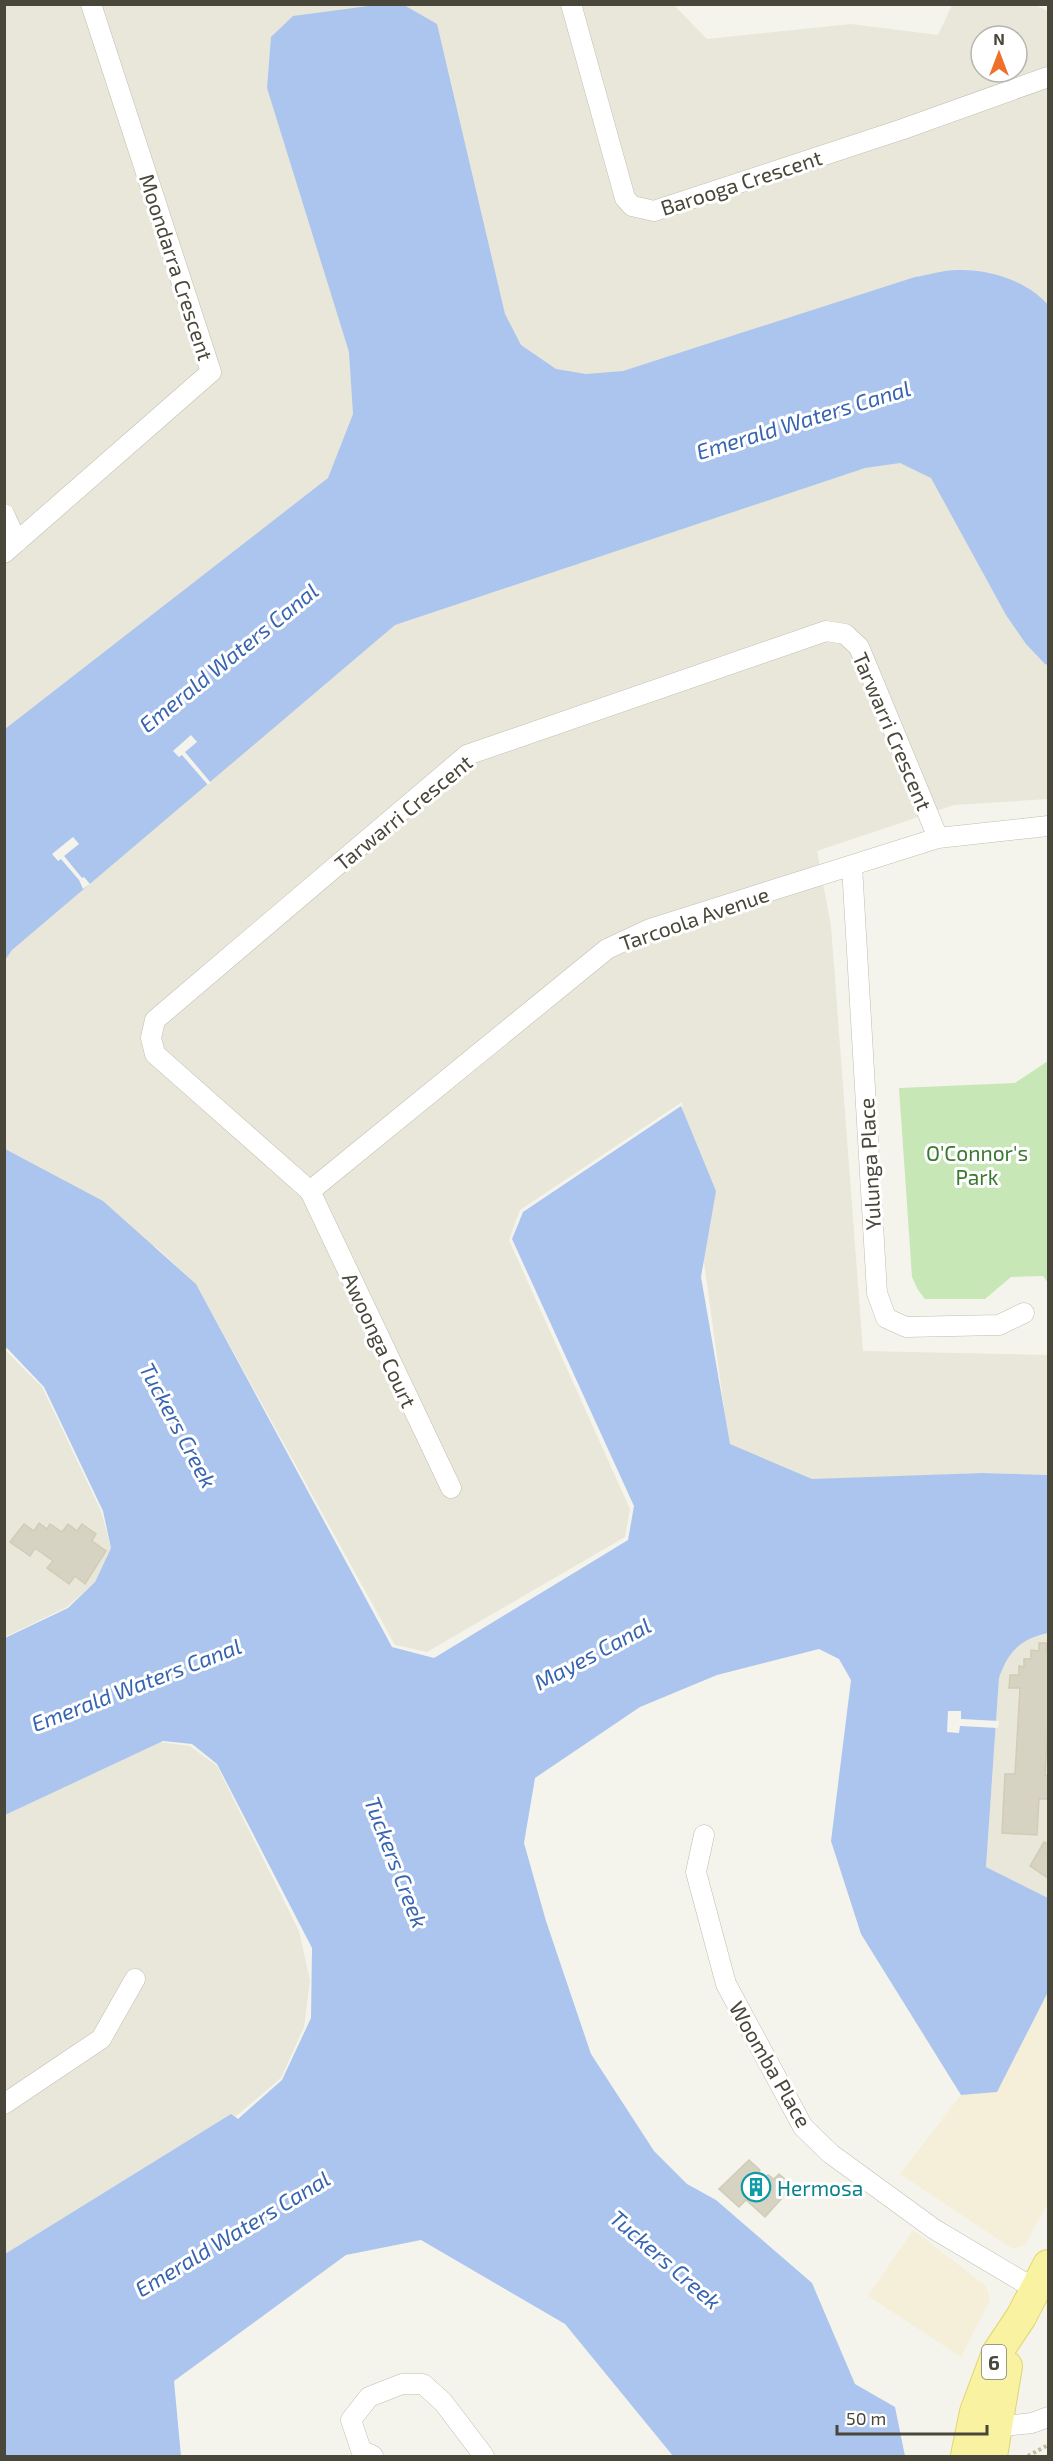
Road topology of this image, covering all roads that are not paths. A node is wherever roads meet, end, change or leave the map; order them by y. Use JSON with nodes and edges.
{"nodes":[{"id":1,"x":91,"y":4,"type":"edge"},
{"id":2,"x":571,"y":4,"type":"edge"},
{"id":3,"x":1048,"y":77,"type":"edge"},
{"id":4,"x":4,"y":514,"type":"edge"},
{"id":5,"x":11,"y":547,"type":"edge"},
{"id":6,"x":1048,"y":826,"type":"edge"},
{"id":7,"x":938,"y":838,"type":"junction"},
{"id":8,"x":852,"y":866,"type":"junction"},
{"id":9,"x":310,"y":1191,"type":"junction"},
{"id":10,"x":1024,"y":1312,"type":"dead end"},
{"id":11,"x":451,"y":1488,"type":"dead end"},
{"id":12,"x":704,"y":1834,"type":"dead end"},
{"id":13,"x":135,"y":1979,"type":"dead end"},
{"id":14,"x":4,"y":2104,"type":"edge"},
{"id":15,"x":1042,"y":2277,"type":"edge"},
{"id":16,"x":1021,"y":2317,"type":"junction"},
{"id":17,"x":1048,"y":2417,"type":"edge"},
{"id":18,"x":996,"y":2427,"type":"junction"},
{"id":19,"x":975,"y":2453,"type":"edge"},
{"id":20,"x":373,"y":2457,"type":"edge"},
{"id":21,"x":484,"y":2457,"type":"edge"}],
"edges":[{"from":1,"to":5,"type":"street","name":"Moondarra Crescent"},
{"from":2,"to":3,"type":"street","name":"Barooga Crescent"},
{"from":4,"to":5,"type":"street"},
{"from":6,"to":7,"type":"street","name":"Tarcoola Avenue"},
{"from":7,"to":8,"type":"street","name":"Tarcoola Avenue"},
{"from":7,"to":9,"type":"street","name":"Tarwarri Crescent"},
{"from":8,"to":9,"type":"street","name":"Tarcoola Avenue"},
{"from":8,"to":10,"type":"street","name":"Yulunga Place"},
{"from":9,"to":11,"type":"street","name":"Awoonga Court"},
{"from":12,"to":15,"type":"street","name":"Woomba Place"},
{"from":13,"to":14,"type":"street"},
{"from":15,"to":16,"type":"main road","number":"6"},
{"from":16,"to":18,"type":"main road","number":"6"},
{"from":16,"to":19,"type":"main road","number":"6"},
{"from":17,"to":18,"type":"street"},
{"from":18,"to":19,"type":"main road","number":"6"},
{"from":20,"to":21,"type":"street"}]}
